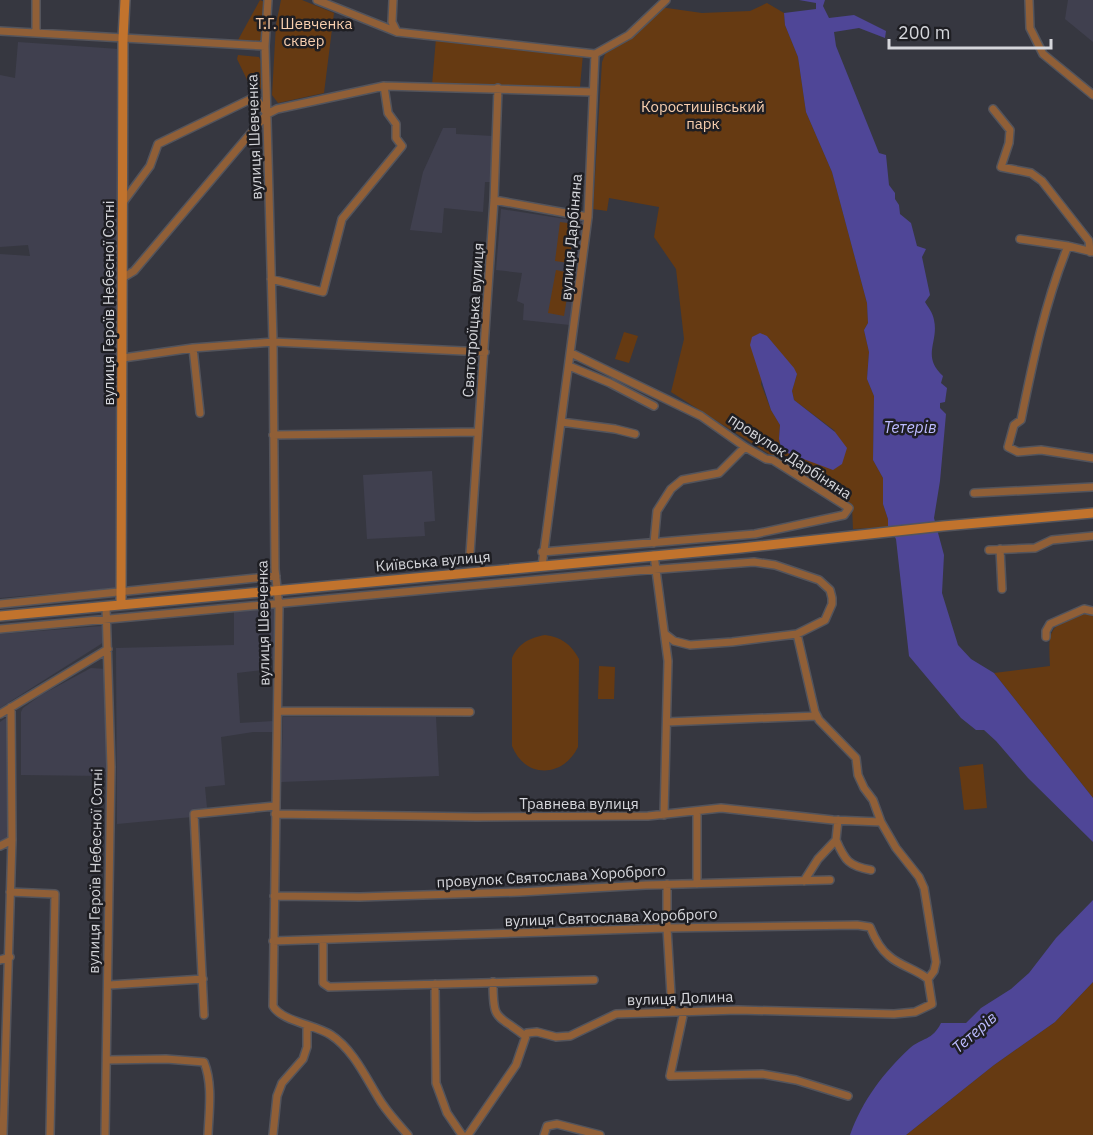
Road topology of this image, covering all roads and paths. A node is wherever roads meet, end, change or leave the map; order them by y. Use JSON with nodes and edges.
{"nodes":[{"id":1,"x":36,"y":0,"type":"edge"},
{"id":2,"x":125,"y":0,"type":"edge"},
{"id":3,"x":268,"y":0,"type":"edge"},
{"id":4,"x":316,"y":0,"type":"edge"},
{"id":5,"x":393,"y":0,"type":"edge"},
{"id":6,"x":666,"y":0,"type":"edge"},
{"id":7,"x":1029,"y":0,"type":"edge"},
{"id":8,"x":0,"y":31,"type":"edge"},
{"id":9,"x":397,"y":32,"type":"junction"},
{"id":10,"x":36,"y":33,"type":"junction"},
{"id":11,"x":123,"y":39,"type":"junction"},
{"id":12,"x":265,"y":46,"type":"junction"},
{"id":13,"x":595,"y":54,"type":"junction"},
{"id":14,"x":384,"y":86,"type":"junction"},
{"id":15,"x":498,"y":88,"type":"junction"},
{"id":16,"x":593,"y":92,"type":"junction"},
{"id":17,"x":1093,"y":96,"type":"edge"},
{"id":18,"x":993,"y":109,"type":"dead end"},
{"id":19,"x":267,"y":114,"type":"junction"},
{"id":20,"x":124,"y":201,"type":"junction"},
{"id":21,"x":494,"y":201,"type":"junction"},
{"id":22,"x":588,"y":217,"type":"junction"},
{"id":23,"x":1020,"y":239,"type":"dead end"},
{"id":24,"x":1068,"y":246,"type":"junction"},
{"id":25,"x":1092,"y":252,"type":"edge"},
{"id":26,"x":124,"y":277,"type":"junction"},
{"id":27,"x":271,"y":279,"type":"junction"},
{"id":28,"x":273,"y":342,"type":"junction"},
{"id":29,"x":193,"y":348,"type":"junction"},
{"id":30,"x":485,"y":352,"type":"junction"},
{"id":31,"x":571,"y":353,"type":"junction"},
{"id":32,"x":123,"y":358,"type":"junction"},
{"id":33,"x":569,"y":366,"type":"junction"},
{"id":34,"x":654,"y":406,"type":"dead end"},
{"id":35,"x":200,"y":413,"type":"dead end"},
{"id":36,"x":561,"y":422,"type":"junction"},
{"id":37,"x":478,"y":432,"type":"junction"},
{"id":38,"x":634,"y":434,"type":"dead end"},
{"id":39,"x":273,"y":435,"type":"junction"},
{"id":40,"x":744,"y":447,"type":"junction"},
{"id":41,"x":1093,"y":458,"type":"edge"},
{"id":42,"x":1093,"y":487,"type":"edge"},
{"id":43,"x":974,"y":493,"type":"dead end"},
{"id":44,"x":1093,"y":513,"type":"edge"},
{"id":45,"x":1093,"y":536,"type":"edge"},
{"id":46,"x":654,"y":543,"type":"junction"},
{"id":47,"x":999,"y":549,"type":"junction"},
{"id":48,"x":988,"y":550,"type":"dead end"},
{"id":49,"x":542,"y":552,"type":"junction"},
{"id":50,"x":470,"y":554,"type":"dead end"},
{"id":51,"x":654,"y":555,"type":"junction"},
{"id":52,"x":542,"y":566,"type":"junction"},
{"id":53,"x":656,"y":570,"type":"junction"},
{"id":54,"x":276,"y":576,"type":"junction"},
{"id":55,"x":1002,"y":589,"type":"dead end"},
{"id":56,"x":277,"y":591,"type":"junction"},
{"id":57,"x":122,"y":592,"type":"junction"},
{"id":58,"x":0,"y":604,"type":"edge"},
{"id":59,"x":279,"y":604,"type":"junction"},
{"id":60,"x":121,"y":605,"type":"junction"},
{"id":61,"x":106,"y":607,"type":"junction"},
{"id":62,"x":1093,"y":611,"type":"edge"},
{"id":63,"x":0,"y":616,"type":"edge"},
{"id":64,"x":106,"y":620,"type":"junction"},
{"id":65,"x":0,"y":629,"type":"edge"},
{"id":66,"x":665,"y":634,"type":"junction"},
{"id":67,"x":797,"y":634,"type":"junction"},
{"id":68,"x":1046,"y":637,"type":"dead end"},
{"id":69,"x":108,"y":649,"type":"junction"},
{"id":70,"x":11,"y":706,"type":"junction"},
{"id":71,"x":278,"y":711,"type":"junction"},
{"id":72,"x":470,"y":712,"type":"dead end"},
{"id":73,"x":0,"y":714,"type":"edge"},
{"id":74,"x":817,"y":716,"type":"junction"},
{"id":75,"x":666,"y":722,"type":"junction"},
{"id":76,"x":275,"y":810,"type":"junction"},
{"id":77,"x":697,"y":812,"type":"junction"},
{"id":78,"x":664,"y":815,"type":"junction"},
{"id":79,"x":838,"y":820,"type":"junction"},
{"id":80,"x":881,"y":822,"type":"junction"},
{"id":81,"x":12,"y":840,"type":"junction"},
{"id":82,"x":836,"y":840,"type":"junction"},
{"id":83,"x":0,"y":846,"type":"edge"},
{"id":84,"x":871,"y":870,"type":"dead end"},
{"id":85,"x":830,"y":880,"type":"dead end"},
{"id":86,"x":804,"y":881,"type":"junction"},
{"id":87,"x":667,"y":884,"type":"junction"},
{"id":88,"x":697,"y":884,"type":"junction"},
{"id":89,"x":10,"y":892,"type":"junction"},
{"id":90,"x":274,"y":896,"type":"junction"},
{"id":91,"x":667,"y":928,"type":"junction"},
{"id":92,"x":323,"y":940,"type":"junction"},
{"id":93,"x":273,"y":941,"type":"junction"},
{"id":94,"x":10,"y":957,"type":"junction"},
{"id":95,"x":0,"y":960,"type":"edge"},
{"id":96,"x":203,"y":979,"type":"junction"},
{"id":97,"x":928,"y":979,"type":"junction"},
{"id":98,"x":594,"y":980,"type":"dead end"},
{"id":99,"x":493,"y":982,"type":"junction"},
{"id":100,"x":435,"y":984,"type":"junction"},
{"id":101,"x":108,"y":985,"type":"junction"},
{"id":102,"x":672,"y":1011,"type":"junction"},
{"id":103,"x":684,"y":1011,"type":"junction"},
{"id":104,"x":204,"y":1015,"type":"dead end"},
{"id":105,"x":307,"y":1025,"type":"junction"},
{"id":106,"x":3,"y":1034,"type":"edge"},
{"id":107,"x":525,"y":1036,"type":"junction"},
{"id":108,"x":107,"y":1060,"type":"junction"},
{"id":109,"x":848,"y":1096,"type":"dead end"},
{"id":110,"x":3,"y":1135,"type":"edge"},
{"id":111,"x":50,"y":1135,"type":"edge"},
{"id":112,"x":105,"y":1135,"type":"edge"},
{"id":113,"x":208,"y":1135,"type":"edge"},
{"id":114,"x":273,"y":1135,"type":"edge"},
{"id":115,"x":408,"y":1135,"type":"edge"},
{"id":116,"x":462,"y":1135,"type":"edge"},
{"id":117,"x":468,"y":1135,"type":"edge"},
{"id":118,"x":544,"y":1135,"type":"edge"},
{"id":119,"x":600,"y":1135,"type":"edge"}],
"edges":[{"from":1,"to":10,"type":"street"},
{"from":2,"to":11,"type":"main road","name":"вулиця Героїв Небесної Сотні"},
{"from":3,"to":12,"type":"street","name":"вулиця Шевченка"},
{"from":4,"to":9,"type":"street"},
{"from":5,"to":9,"type":"street"},
{"from":6,"to":13,"type":"street"},
{"from":7,"to":17,"type":"street"},
{"from":8,"to":10,"type":"street"},
{"from":9,"to":13,"type":"street"},
{"from":10,"to":11,"type":"street"},
{"from":11,"to":12,"type":"street"},
{"from":11,"to":20,"type":"main road","name":"вулиця Героїв Небесної Сотні"},
{"from":12,"to":19,"type":"street","name":"вулиця Шевченка"},
{"from":13,"to":16,"type":"street","name":"вулиця Дарбіняна"},
{"from":14,"to":15,"type":"street"},
{"from":14,"to":19,"type":"street"},
{"from":14,"to":27,"type":"street"},
{"from":15,"to":16,"type":"street"},
{"from":15,"to":21,"type":"street","name":"Святотроїцька вулиця"},
{"from":16,"to":22,"type":"street","name":"вулиця Дарбіняна"},
{"from":18,"to":25,"type":"street"},
{"from":19,"to":20,"type":"street"},
{"from":19,"to":26,"type":"street"},
{"from":19,"to":27,"type":"street","name":"вулиця Шевченка"},
{"from":20,"to":26,"type":"main road","name":"вулиця Героїв Небесної Сотні"},
{"from":21,"to":22,"type":"street"},
{"from":21,"to":30,"type":"street","name":"Святотроїцька вулиця"},
{"from":22,"to":31,"type":"street","name":"вулиця Дарбіняна"},
{"from":23,"to":24,"type":"street"},
{"from":24,"to":25,"type":"street"},
{"from":24,"to":41,"type":"street"},
{"from":26,"to":32,"type":"main road","name":"вулиця Героїв Небесної Сотні"},
{"from":27,"to":28,"type":"street","name":"вулиця Шевченка"},
{"from":28,"to":29,"type":"street"},
{"from":28,"to":30,"type":"street"},
{"from":28,"to":39,"type":"street","name":"вулиця Шевченка"},
{"from":29,"to":32,"type":"street"},
{"from":29,"to":35,"type":"street"},
{"from":30,"to":37,"type":"street","name":"Святотроїцька вулиця"},
{"from":31,"to":33,"type":"street","name":"вулиця Дарбіняна"},
{"from":31,"to":40,"type":"street","name":"провулок Дарбіняна"},
{"from":32,"to":57,"type":"main road","name":"вулиця Героїв Небесної Сотні"},
{"from":33,"to":34,"type":"street"},
{"from":33,"to":36,"type":"street","name":"вулиця Дарбіняна"},
{"from":36,"to":38,"type":"street"},
{"from":36,"to":49,"type":"street","name":"вулиця Дарбіняна"},
{"from":37,"to":39,"type":"street"},
{"from":37,"to":50,"type":"street","name":"Святотроїцька вулиця"},
{"from":39,"to":54,"type":"street","name":"вулиця Шевченка"},
{"from":40,"to":46,"type":"street"},
{"from":40,"to":46,"type":"street","name":"провулок Дарбіняна"},
{"from":42,"to":43,"type":"street"},
{"from":44,"to":51,"type":"main road","name":"Київська вулиця"},
{"from":45,"to":47,"type":"street"},
{"from":46,"to":49,"type":"street"},
{"from":47,"to":48,"type":"street"},
{"from":47,"to":55,"type":"street"},
{"from":49,"to":52,"type":"street","name":"вулиця Дарбіняна"},
{"from":51,"to":52,"type":"main road","name":"Київська вулиця"},
{"from":51,"to":53,"type":"street"},
{"from":52,"to":56,"type":"main road","name":"Київська вулиця"},
{"from":53,"to":59,"type":"street","name":"Київська вулиця"},
{"from":53,"to":66,"type":"street"},
{"from":53,"to":67,"type":"street","name":"Київська вулиця"},
{"from":54,"to":56,"type":"street","name":"вулиця Шевченка"},
{"from":54,"to":57,"type":"street"},
{"from":56,"to":59,"type":"street","name":"вулиця Шевченка"},
{"from":56,"to":60,"type":"main road","name":"Київська вулиця"},
{"from":57,"to":58,"type":"street"},
{"from":57,"to":60,"type":"main road","name":"вулиця Героїв Небесної Сотні"},
{"from":59,"to":64,"type":"street","name":"Київська вулиця"},
{"from":59,"to":71,"type":"street","name":"вулиця Шевченка"},
{"from":60,"to":61,"type":"main road","name":"Київська вулиця"},
{"from":61,"to":63,"type":"main road","name":"Київська вулиця"},
{"from":61,"to":64,"type":"street","name":"вулиця Героїв Небесної Сотні"},
{"from":62,"to":68,"type":"street"},
{"from":64,"to":65,"type":"street","name":"Київська вулиця"},
{"from":64,"to":69,"type":"street","name":"вулиця Героїв Небесної Сотні"},
{"from":66,"to":67,"type":"street"},
{"from":66,"to":75,"type":"street"},
{"from":67,"to":74,"type":"street"},
{"from":69,"to":70,"type":"street"},
{"from":69,"to":101,"type":"street","name":"вулиця Героїв Небесної Сотні"},
{"from":70,"to":73,"type":"street"},
{"from":70,"to":81,"type":"street"},
{"from":71,"to":72,"type":"street"},
{"from":71,"to":76,"type":"street","name":"вулиця Шевченка"},
{"from":74,"to":75,"type":"street"},
{"from":74,"to":80,"type":"street"},
{"from":75,"to":78,"type":"street"},
{"from":76,"to":78,"type":"street","name":"Травнева вулиця"},
{"from":76,"to":90,"type":"street","name":"вулиця Шевченка"},
{"from":76,"to":96,"type":"street","name":"Травнева вулиця"},
{"from":77,"to":78,"type":"street","name":"Травнева вулиця"},
{"from":77,"to":79,"type":"street","name":"Травнева вулиця"},
{"from":77,"to":88,"type":"street"},
{"from":79,"to":80,"type":"street","name":"Травнева вулиця"},
{"from":79,"to":82,"type":"street"},
{"from":80,"to":97,"type":"street"},
{"from":81,"to":83,"type":"street"},
{"from":81,"to":89,"type":"street"},
{"from":82,"to":84,"type":"street"},
{"from":82,"to":86,"type":"street"},
{"from":85,"to":86,"type":"street","name":"провулок Святослава Хороброго"},
{"from":86,"to":88,"type":"street","name":"провулок Святослава Хороброго"},
{"from":87,"to":88,"type":"street","name":"провулок Святослава Хороброго"},
{"from":87,"to":90,"type":"street","name":"провулок Святослава Хороброго"},
{"from":87,"to":91,"type":"street"},
{"from":89,"to":94,"type":"street"},
{"from":89,"to":111,"type":"street"},
{"from":90,"to":93,"type":"street","name":"вулиця Шевченка"},
{"from":91,"to":92,"type":"street","name":"вулиця Святослава Хороброго"},
{"from":91,"to":97,"type":"street","name":"вулиця Святослава Хороброго"},
{"from":91,"to":102,"type":"street"},
{"from":92,"to":93,"type":"street","name":"вулиця Святослава Хороброго"},
{"from":92,"to":100,"type":"street"},
{"from":93,"to":105,"type":"street","name":"вулиця Шевченка"},
{"from":94,"to":95,"type":"street"},
{"from":94,"to":106,"type":"street"},
{"from":96,"to":101,"type":"street"},
{"from":96,"to":104,"type":"street"},
{"from":97,"to":103,"type":"street","name":"вулиця Долина"},
{"from":98,"to":99,"type":"street"},
{"from":99,"to":100,"type":"street"},
{"from":99,"to":107,"type":"street"},
{"from":100,"to":116,"type":"street"},
{"from":101,"to":108,"type":"street","name":"вулиця Героїв Небесної Сотні"},
{"from":102,"to":103,"type":"street","name":"вулиця Долина"},
{"from":102,"to":107,"type":"street","name":"вулиця Долина"},
{"from":103,"to":109,"type":"street"},
{"from":105,"to":114,"type":"street"},
{"from":105,"to":115,"type":"street","name":"вулиця Шевченка"},
{"from":106,"to":110,"type":"street"},
{"from":107,"to":117,"type":"street"},
{"from":108,"to":112,"type":"street","name":"вулиця Героїв Небесної Сотні"},
{"from":108,"to":113,"type":"street"},
{"from":118,"to":119,"type":"street"}]}
